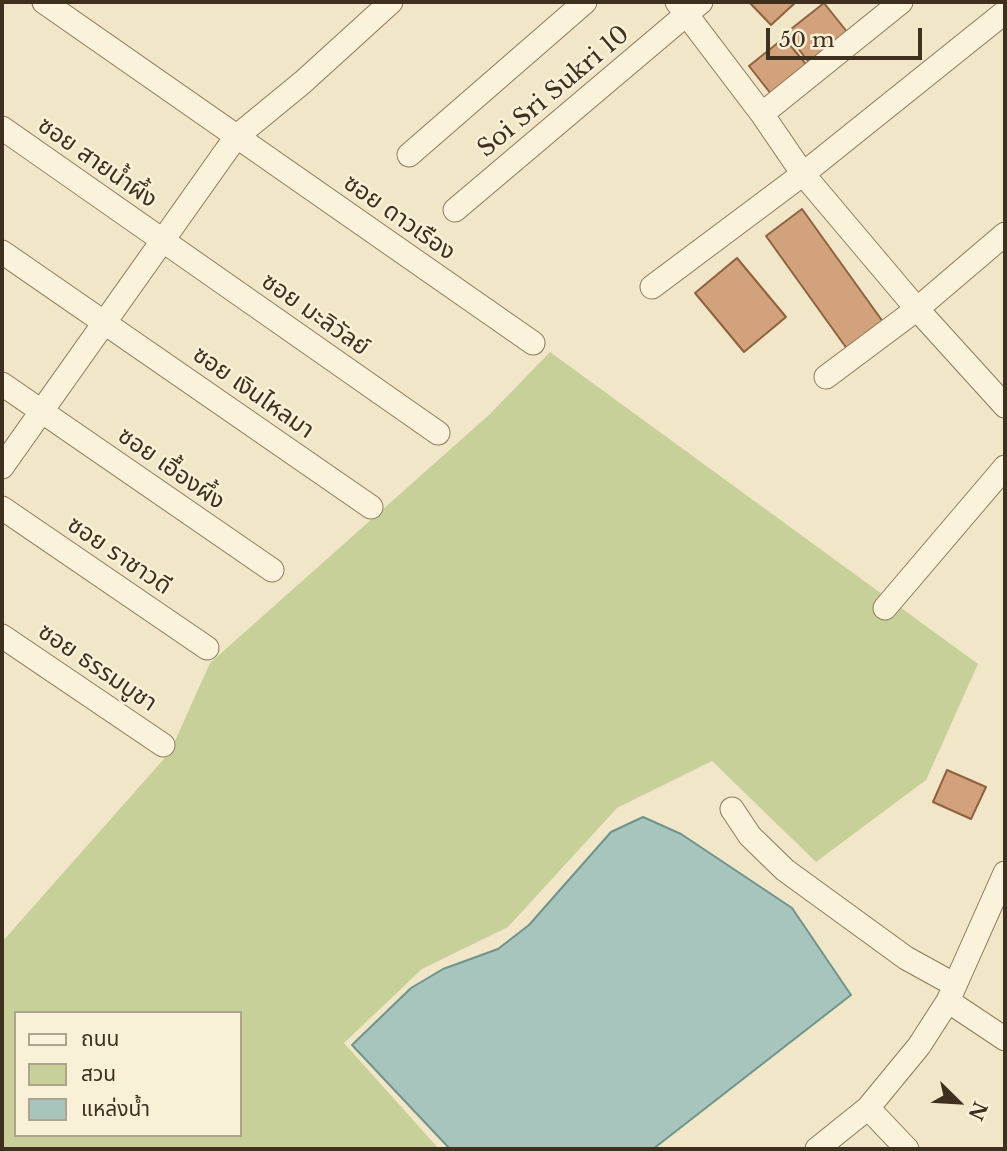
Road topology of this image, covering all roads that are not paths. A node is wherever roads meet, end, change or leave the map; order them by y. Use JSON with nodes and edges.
{"nodes":[{"id":1,"x":44,"y":2,"type":"edge"},
{"id":2,"x":391,"y":2,"type":"edge"},
{"id":3,"x":585,"y":2,"type":"edge"},
{"id":4,"x":901,"y":2,"type":"edge"},
{"id":5,"x":688,"y":5,"type":"edge"},
{"id":6,"x":1005,"y":12,"type":"edge"},
{"id":7,"x":762,"y":114,"type":"junction"},
{"id":8,"x":2,"y":128,"type":"edge"},
{"id":9,"x":236,"y":137,"type":"junction"},
{"id":10,"x":409,"y":155,"type":"dead end"},
{"id":11,"x":803,"y":174,"type":"junction"},
{"id":12,"x":455,"y":210,"type":"dead end"},
{"id":13,"x":1005,"y":234,"type":"edge"},
{"id":14,"x":163,"y":240,"type":"junction"},
{"id":15,"x":2,"y":252,"type":"edge"},
{"id":16,"x":652,"y":287,"type":"dead end"},
{"id":17,"x":917,"y":309,"type":"junction"},
{"id":18,"x":104,"y":323,"type":"junction"},
{"id":19,"x":533,"y":342,"type":"dead end"},
{"id":20,"x":827,"y":377,"type":"dead end"},
{"id":21,"x":2,"y":384,"type":"edge"},
{"id":22,"x":1005,"y":406,"type":"edge"},
{"id":23,"x":41,"y":411,"type":"junction"},
{"id":24,"x":438,"y":433,"type":"dead end"},
{"id":25,"x":2,"y":467,"type":"edge"},
{"id":26,"x":1005,"y":467,"type":"edge"},
{"id":27,"x":371,"y":507,"type":"dead end"},
{"id":28,"x":2,"y":508,"type":"edge"},
{"id":29,"x":272,"y":570,"type":"dead end"},
{"id":30,"x":885,"y":608,"type":"dead end"},
{"id":31,"x":2,"y":636,"type":"edge"},
{"id":32,"x":207,"y":648,"type":"dead end"},
{"id":33,"x":163,"y":744,"type":"dead end"},
{"id":34,"x":732,"y":809,"type":"dead end"},
{"id":35,"x":1005,"y":873,"type":"edge"},
{"id":36,"x":952,"y":993,"type":"junction"},
{"id":37,"x":1005,"y":1039,"type":"edge"},
{"id":38,"x":868,"y":1108,"type":"junction"},
{"id":39,"x":817,"y":1149,"type":"edge"},
{"id":40,"x":907,"y":1149,"type":"edge"}],
"edges":[{"from":1,"to":9,"type":"street","name":"ซอย ดาวเรือง"},
{"from":2,"to":9,"type":"street"},
{"from":3,"to":10,"type":"street"},
{"from":4,"to":7,"type":"street"},
{"from":5,"to":7,"type":"street"},
{"from":5,"to":12,"type":"street","name":"Soi Sri Sukri 10"},
{"from":6,"to":11,"type":"street"},
{"from":7,"to":11,"type":"street"},
{"from":8,"to":14,"type":"street","name":"ซอย สายน้ำผึ้ง"},
{"from":9,"to":14,"type":"street"},
{"from":9,"to":19,"type":"street","name":"ซอย ดาวเรือง"},
{"from":11,"to":16,"type":"street"},
{"from":11,"to":17,"type":"street"},
{"from":13,"to":17,"type":"street"},
{"from":14,"to":18,"type":"street"},
{"from":14,"to":24,"type":"street","name":"ซอย มะลิวัลย์"},
{"from":15,"to":18,"type":"street","name":"ซอย เงินไหลมา"},
{"from":17,"to":20,"type":"street"},
{"from":17,"to":22,"type":"street"},
{"from":18,"to":23,"type":"street"},
{"from":18,"to":27,"type":"street","name":"ซอย เงินไหลมา"},
{"from":21,"to":23,"type":"street","name":"ซอย เอื้องผึ้ง"},
{"from":23,"to":25,"type":"street"},
{"from":23,"to":29,"type":"street","name":"ซอย เอื้องผึ้ง"},
{"from":26,"to":30,"type":"street"},
{"from":28,"to":32,"type":"street","name":"ซอย ราชาวดี"},
{"from":31,"to":33,"type":"street","name":"ซอย ธรรมบูชา"},
{"from":34,"to":36,"type":"street"},
{"from":35,"to":36,"type":"street"},
{"from":36,"to":37,"type":"street"},
{"from":36,"to":38,"type":"street"},
{"from":38,"to":39,"type":"street"},
{"from":38,"to":40,"type":"street"}]}
